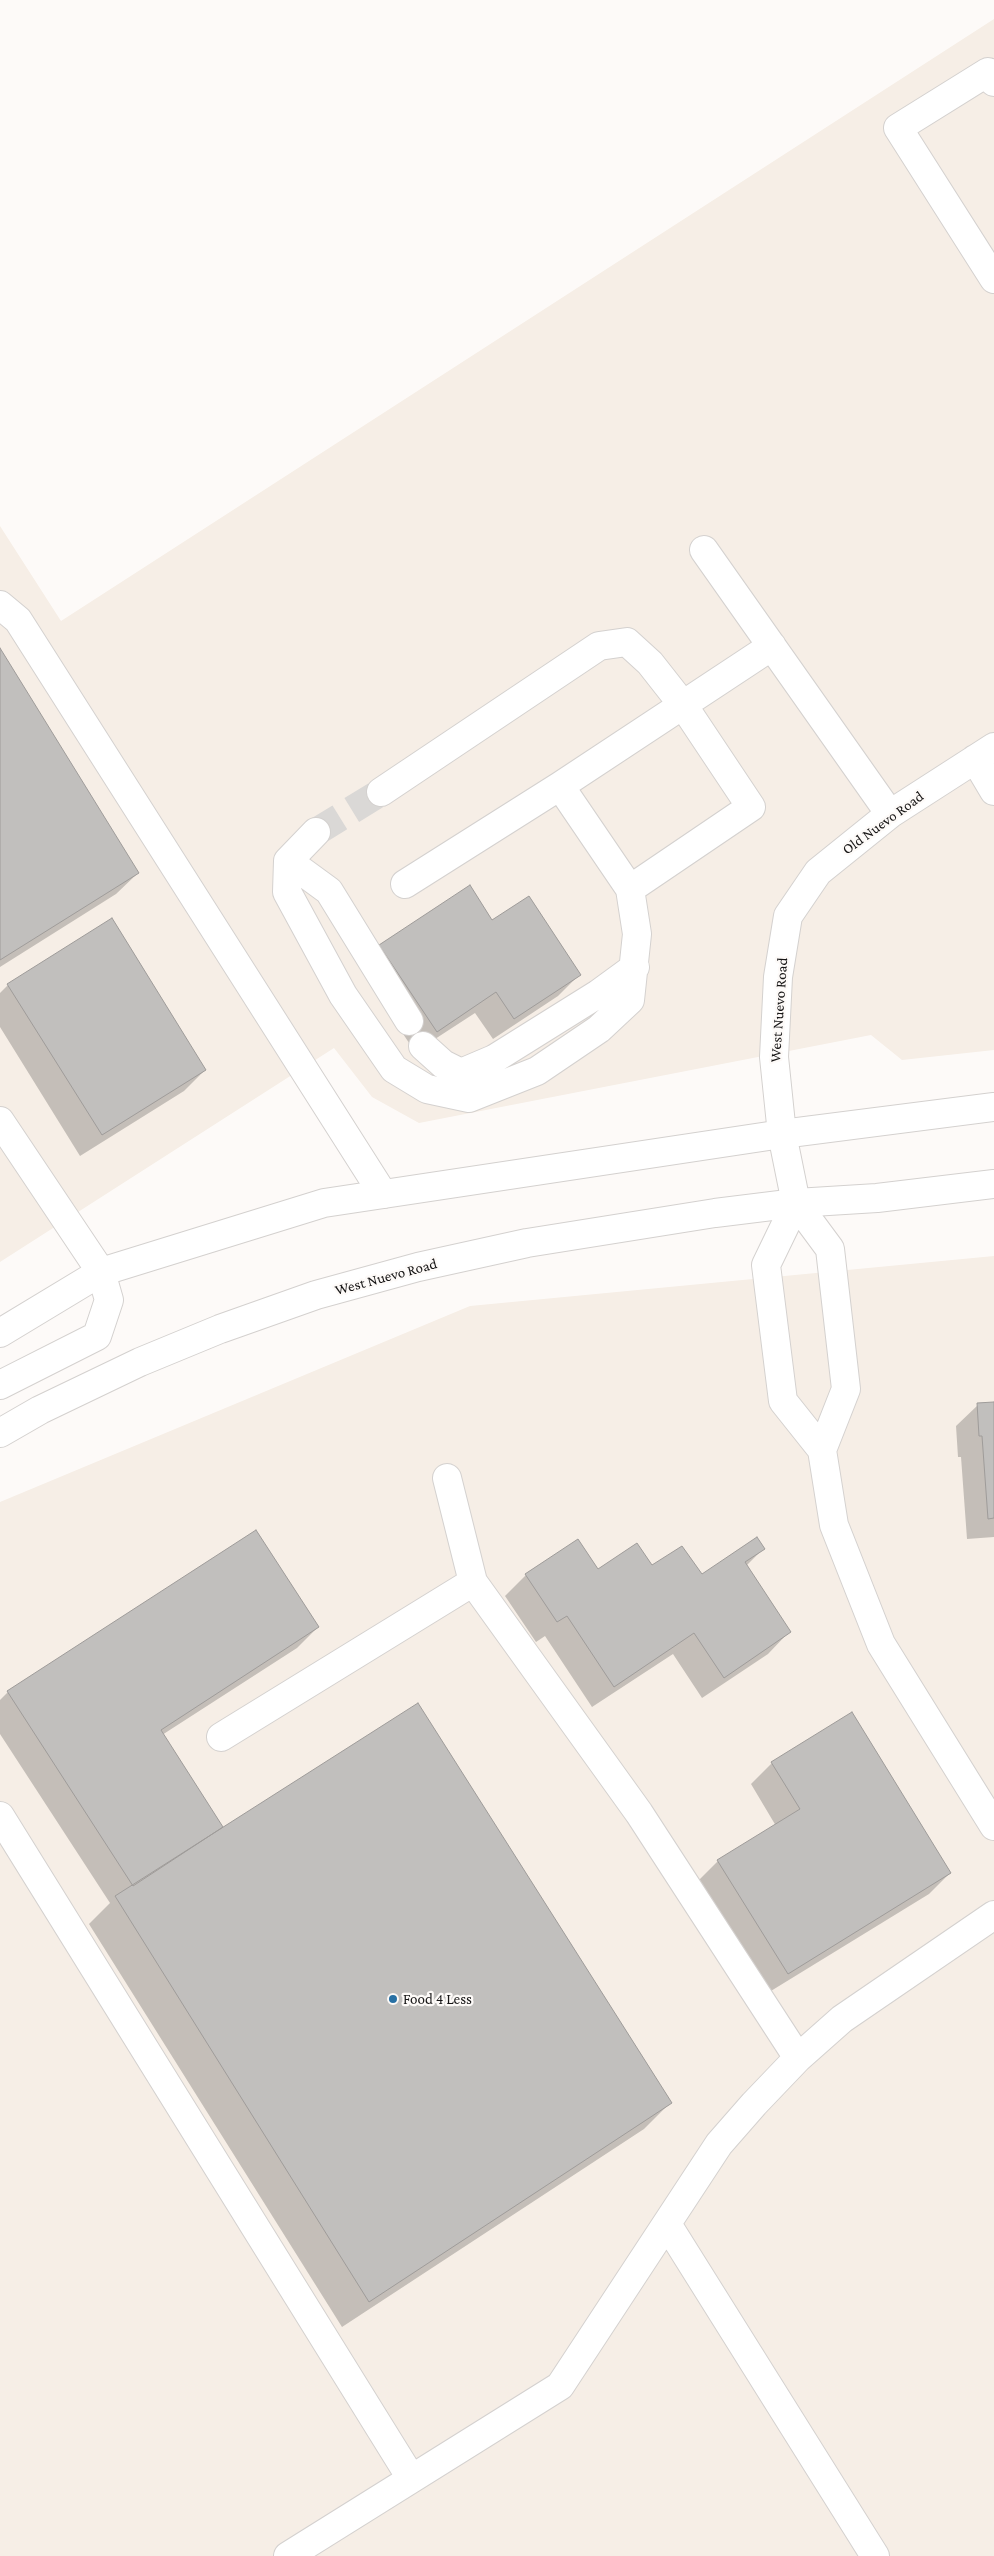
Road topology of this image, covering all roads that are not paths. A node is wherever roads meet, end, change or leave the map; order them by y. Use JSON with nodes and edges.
{"nodes":[{"id":1,"x":992,"y":72,"type":"edge"},
{"id":2,"x":994,"y":277,"type":"edge"},
{"id":3,"x":704,"y":550,"type":"dead end"},
{"id":4,"x":0,"y":605,"type":"edge"},
{"id":5,"x":772,"y":646,"type":"junction"},
{"id":6,"x":683,"y":705,"type":"junction"},
{"id":7,"x":984,"y":753,"type":"edge"},
{"id":8,"x":560,"y":786,"type":"junction"},
{"id":9,"x":994,"y":791,"type":"edge"},
{"id":10,"x":381,"y":792,"type":"tunnel mouth"},
{"id":11,"x":890,"y":814,"type":"junction"},
{"id":12,"x":316,"y":832,"type":"tunnel mouth"},
{"id":13,"x":288,"y":861,"type":"junction"},
{"id":14,"x":405,"y":884,"type":"dead end"},
{"id":15,"x":630,"y":890,"type":"junction"},
{"id":16,"x":788,"y":916,"type":"joint"},
{"id":17,"x":635,"y":967,"type":"junction"},
{"id":18,"x":409,"y":1021,"type":"dead end"},
{"id":19,"x":423,"y":1046,"type":"dead end"},
{"id":20,"x":994,"y":1107,"type":"edge"},
{"id":21,"x":0,"y":1121,"type":"edge"},
{"id":22,"x":782,"y":1134,"type":"junction"},
{"id":23,"x":994,"y":1184,"type":"edge"},
{"id":24,"x":383,"y":1194,"type":"junction"},
{"id":25,"x":796,"y":1203,"type":"junction"},
{"id":26,"x":101,"y":1272,"type":"junction"},
{"id":27,"x":0,"y":1333,"type":"edge"},
{"id":28,"x":0,"y":1385,"type":"edge"},
{"id":29,"x":0,"y":1432,"type":"edge"},
{"id":30,"x":822,"y":1450,"type":"junction"},
{"id":31,"x":448,"y":1478,"type":"dead end"},
{"id":32,"x":473,"y":1582,"type":"junction"},
{"id":33,"x":221,"y":1737,"type":"dead end"},
{"id":34,"x":0,"y":1816,"type":"edge"},
{"id":35,"x":994,"y":1826,"type":"edge"},
{"id":36,"x":994,"y":1915,"type":"edge"},
{"id":37,"x":798,"y":2058,"type":"junction"},
{"id":38,"x":667,"y":2224,"type":"junction"},
{"id":39,"x":411,"y":2478,"type":"junction"},
{"id":40,"x":288,"y":2556,"type":"edge"},
{"id":41,"x":875,"y":2556,"type":"edge"}],
"edges":[{"from":1,"to":2,"type":"main road"},
{"from":3,"to":5,"type":"main road"},
{"from":4,"to":24,"type":"main road"},
{"from":5,"to":6,"type":"main road"},
{"from":5,"to":11,"type":"main road"},
{"from":6,"to":8,"type":"main road"},
{"from":6,"to":10,"type":"main road"},
{"from":6,"to":15,"type":"main road"},
{"from":7,"to":9,"type":"main road"},
{"from":7,"to":11,"type":"main road","name":"Old Nuevo Road"},
{"from":8,"to":14,"type":"main road"},
{"from":8,"to":15,"type":"main road"},
{"from":11,"to":16,"type":"main road","name":"Old Nuevo Road"},
{"from":12,"to":13,"type":"main road"},
{"from":13,"to":17,"type":"main road"},
{"from":13,"to":18,"type":"main road"},
{"from":15,"to":17,"type":"main road"},
{"from":16,"to":22,"type":"main road","name":"West Nuevo Road"},
{"from":17,"to":19,"type":"main road"},
{"from":20,"to":22,"type":"main road"},
{"from":21,"to":26,"type":"main road"},
{"from":22,"to":24,"type":"main road"},
{"from":22,"to":25,"type":"main road","name":"West Nuevo Road"},
{"from":23,"to":25,"type":"main road","name":"West Nuevo Road"},
{"from":24,"to":26,"type":"main road"},
{"from":25,"to":29,"type":"main road","name":"West Nuevo Road"},
{"from":25,"to":30,"type":"main road"},
{"from":25,"to":30,"type":"main road"},
{"from":26,"to":27,"type":"main road"},
{"from":26,"to":28,"type":"main road"},
{"from":30,"to":35,"type":"main road"},
{"from":31,"to":32,"type":"main road"},
{"from":32,"to":33,"type":"main road"},
{"from":32,"to":37,"type":"main road"},
{"from":34,"to":39,"type":"main road"},
{"from":36,"to":37,"type":"main road"},
{"from":37,"to":38,"type":"main road"},
{"from":38,"to":39,"type":"main road"},
{"from":38,"to":41,"type":"main road"},
{"from":39,"to":40,"type":"main road"}]}
